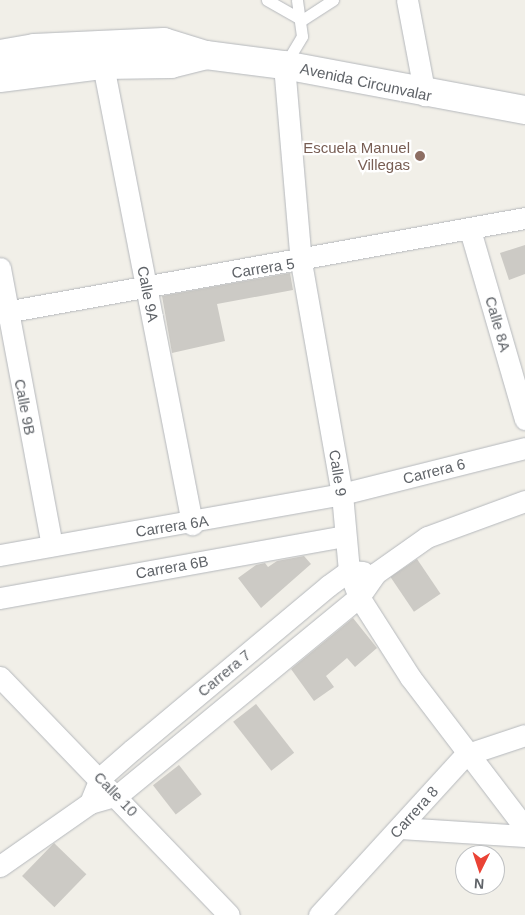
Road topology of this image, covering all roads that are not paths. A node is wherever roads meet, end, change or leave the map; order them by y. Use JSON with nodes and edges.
{"nodes":[{"id":1,"x":267,"y":0,"type":"edge"},
{"id":2,"x":298,"y":0,"type":"edge"},
{"id":3,"x":333,"y":0,"type":"edge"},
{"id":4,"x":407,"y":0,"type":"edge"},
{"id":5,"x":302,"y":20,"type":"junction"},
{"id":6,"x":0,"y":54,"type":"edge"},
{"id":7,"x":206,"y":55,"type":"junction"},
{"id":8,"x":103,"y":65,"type":"junction"},
{"id":9,"x":284,"y":65,"type":"junction"},
{"id":10,"x":0,"y":78,"type":"edge"},
{"id":11,"x":425,"y":95,"type":"junction"},
{"id":12,"x":525,"y":110,"type":"edge"},
{"id":13,"x":525,"y":218,"type":"edge"},
{"id":14,"x":470,"y":230,"type":"junction"},
{"id":15,"x":300,"y":262,"type":"junction"},
{"id":16,"x":0,"y":268,"type":"edge"},
{"id":17,"x":146,"y":287,"type":"junction"},
{"id":18,"x":4,"y":312,"type":"edge"},
{"id":19,"x":525,"y":419,"type":"edge"},
{"id":20,"x":525,"y":448,"type":"edge"},
{"id":21,"x":342,"y":494,"type":"junction"},
{"id":22,"x":525,"y":501,"type":"edge"},
{"id":23,"x":192,"y":524,"type":"junction"},
{"id":24,"x":344,"y":536,"type":"junction"},
{"id":25,"x":52,"y":545,"type":"junction"},
{"id":26,"x":0,"y":555,"type":"edge"},
{"id":27,"x":349,"y":571,"type":"junction"},
{"id":28,"x":376,"y":573,"type":"junction"},
{"id":29,"x":359,"y":597,"type":"junction"},
{"id":30,"x":0,"y":598,"type":"edge"},
{"id":31,"x":0,"y":676,"type":"edge"},
{"id":32,"x":525,"y":735,"type":"edge"},
{"id":33,"x":465,"y":755,"type":"junction"},
{"id":34,"x":100,"y":778,"type":"junction"},
{"id":35,"x":118,"y":795,"type":"junction"},
{"id":36,"x":90,"y":803,"type":"junction"},
{"id":37,"x":400,"y":828,"type":"junction"},
{"id":38,"x":525,"y":828,"type":"edge"},
{"id":39,"x":525,"y":836,"type":"edge"},
{"id":40,"x":0,"y":866,"type":"edge"},
{"id":41,"x":229,"y":915,"type":"edge"},
{"id":42,"x":319,"y":915,"type":"edge"}],
"edges":[{"from":1,"to":5,"type":"lane"},
{"from":2,"to":5,"type":"lane"},
{"from":3,"to":5,"type":"lane"},
{"from":4,"to":11,"type":"street"},
{"from":5,"to":9,"type":"lane"},
{"from":6,"to":7,"type":"main road","name":"Avenida Circunvalar"},
{"from":7,"to":8,"type":"main road","name":"Avenida Circunvalar"},
{"from":7,"to":9,"type":"main road","name":"Avenida Circunvalar"},
{"from":8,"to":10,"type":"main road","name":"Avenida Circunvalar"},
{"from":8,"to":17,"type":"street","name":"Calle 9A"},
{"from":9,"to":11,"type":"main road","name":"Avenida Circunvalar"},
{"from":9,"to":15,"type":"street","name":"Calle 9"},
{"from":11,"to":12,"type":"main road","name":"Avenida Circunvalar"},
{"from":13,"to":14,"type":"street","name":"Carrera 5"},
{"from":14,"to":15,"type":"street","name":"Carrera 5"},
{"from":14,"to":19,"type":"street","name":"Calle 8A"},
{"from":15,"to":17,"type":"street","name":"Carrera 5"},
{"from":15,"to":21,"type":"street","name":"Calle 9"},
{"from":16,"to":18,"type":"street","name":"Calle 9B"},
{"from":17,"to":18,"type":"street","name":"Carrera 5"},
{"from":17,"to":23,"type":"street","name":"Calle 9A"},
{"from":18,"to":25,"type":"street","name":"Calle 9B"},
{"from":20,"to":21,"type":"street","name":"Carrera 6"},
{"from":21,"to":23,"type":"street","name":"Carrera 6A"},
{"from":21,"to":24,"type":"street","name":"Calle 9"},
{"from":22,"to":28,"type":"street","name":"Carrera 7"},
{"from":23,"to":25,"type":"street","name":"Carrera 6A"},
{"from":24,"to":27,"type":"street","name":"Calle 9"},
{"from":24,"to":30,"type":"street","name":"Carrera 6B"},
{"from":25,"to":26,"type":"street","name":"Carrera 6A"},
{"from":27,"to":28,"type":"street"},
{"from":27,"to":29,"type":"street","name":"Calle 9"},
{"from":27,"to":34,"type":"street","name":"Carrera 7"},
{"from":28,"to":29,"type":"street","name":"Carrera 7"},
{"from":29,"to":33,"type":"street","name":"Calle 9"},
{"from":29,"to":35,"type":"street","name":"Carrera 7"},
{"from":31,"to":34,"type":"street","name":"Calle 10"},
{"from":32,"to":33,"type":"street","name":"Carrera 8"},
{"from":33,"to":37,"type":"street","name":"Carrera 8"},
{"from":33,"to":38,"type":"street","name":"Calle 9"},
{"from":34,"to":35,"type":"street","name":"Calle 10"},
{"from":34,"to":36,"type":"street","name":"Carrera 7"},
{"from":35,"to":36,"type":"street","name":"Carrera 7"},
{"from":35,"to":41,"type":"street","name":"Calle 10"},
{"from":36,"to":40,"type":"street","name":"Carrera 7"},
{"from":37,"to":39,"type":"street"},
{"from":37,"to":42,"type":"street","name":"Carrera 8"}]}
